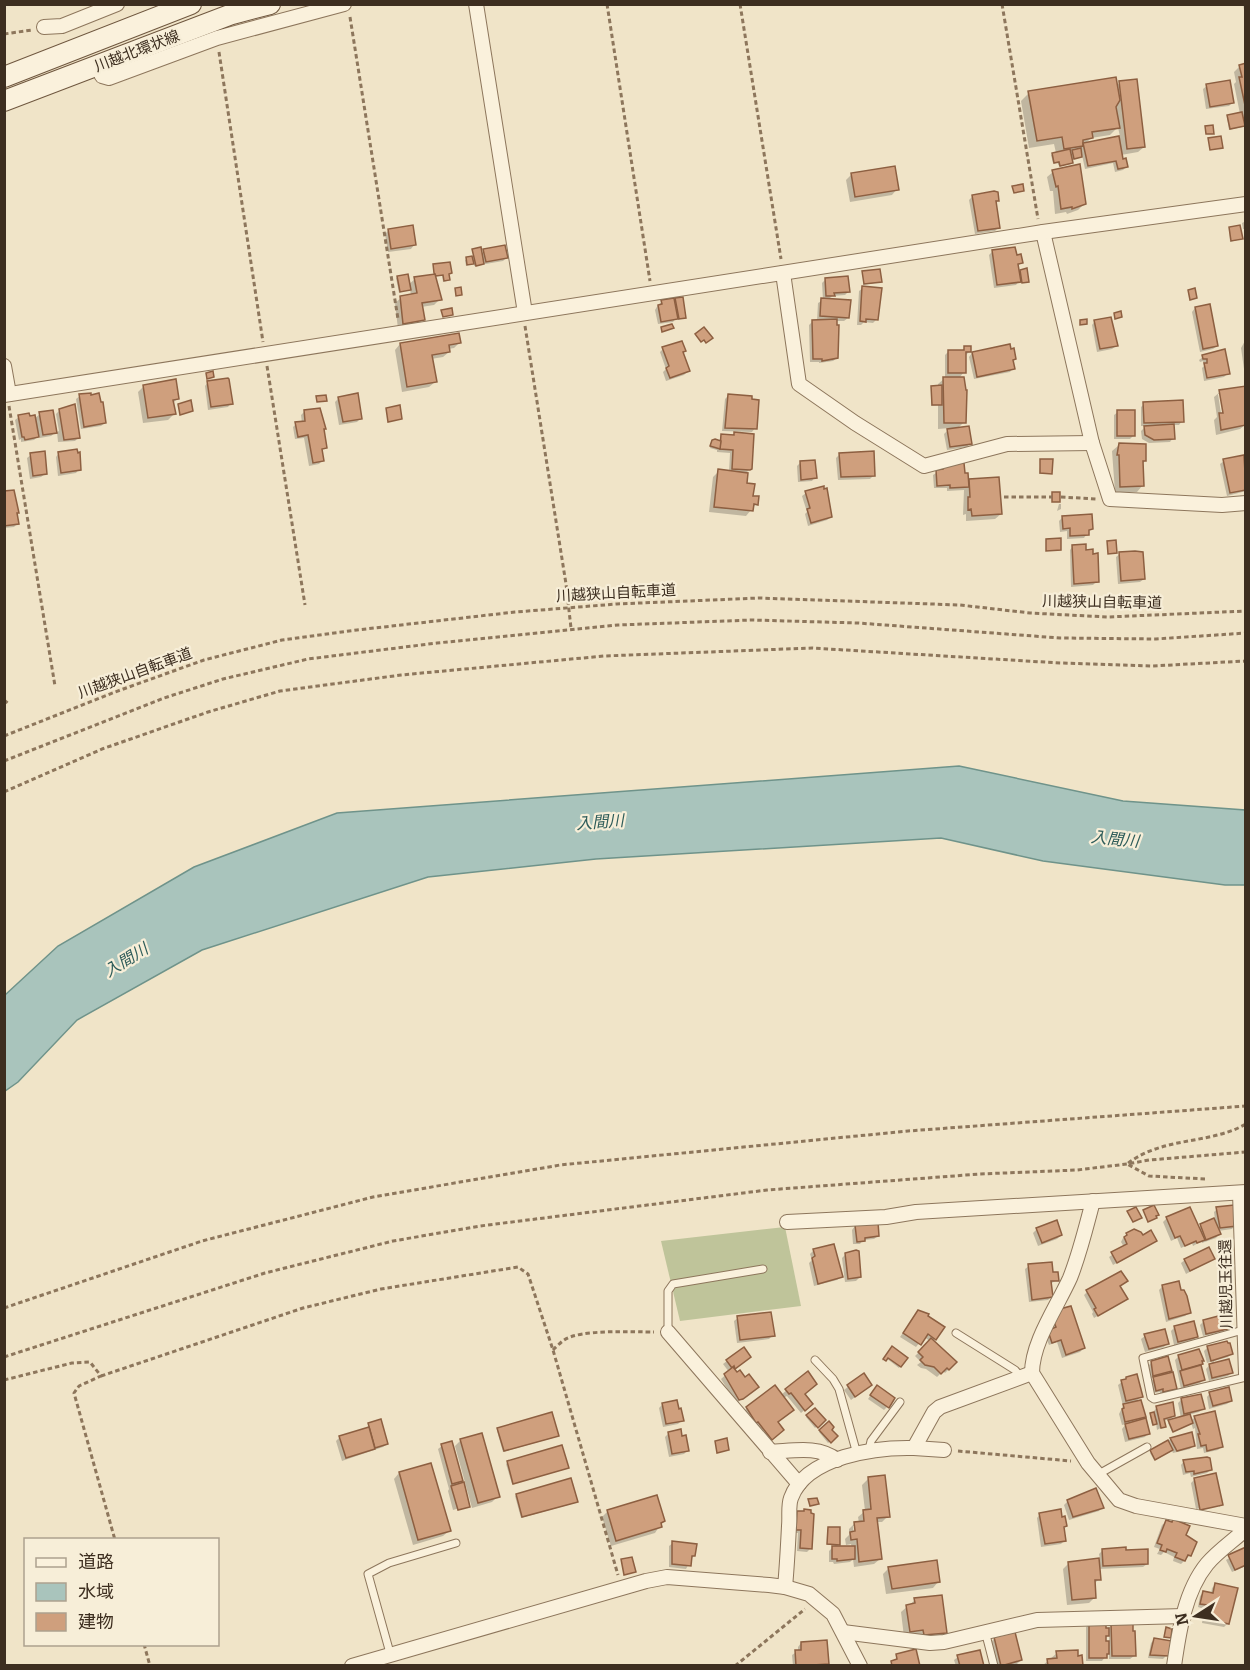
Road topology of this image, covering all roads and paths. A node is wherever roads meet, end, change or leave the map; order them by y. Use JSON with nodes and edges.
{"nodes":[{"id":1,"x":117,"y":4,"type":"edge"},
{"id":2,"x":190,"y":4,"type":"edge"},
{"id":3,"x":270,"y":4,"type":"edge"},
{"id":4,"x":476,"y":4,"type":"edge"},
{"id":5,"x":606,"y":4,"type":"edge"},
{"id":6,"x":740,"y":4,"type":"edge"},
{"id":7,"x":1002,"y":4,"type":"edge"},
{"id":8,"x":347,"y":10,"type":"edge"},
{"id":9,"x":92,"y":14,"type":"junction"},
{"id":10,"x":44,"y":27,"type":"joint"},
{"id":11,"x":4,"y":34,"type":"edge"},
{"id":12,"x":217,"y":38,"type":"junction"},
{"id":13,"x":100,"y":39,"type":"junction"},
{"id":14,"x":97,"y":66,"type":"junction"},
{"id":15,"x":4,"y":77,"type":"edge"},
{"id":16,"x":4,"y":101,"type":"edge"},
{"id":17,"x":1245,"y":204,"type":"edge"},
{"id":18,"x":1043,"y":232,"type":"junction"},
{"id":19,"x":783,"y":273,"type":"junction"},
{"id":20,"x":651,"y":293,"type":"junction"},
{"id":21,"x":525,"y":312,"type":"junction"},
{"id":22,"x":400,"y":332,"type":"junction"},
{"id":23,"x":265,"y":354,"type":"junction"},
{"id":24,"x":4,"y":366,"type":"edge"},
{"id":25,"x":7,"y":394,"type":"edge"},
{"id":26,"x":1092,"y":443,"type":"junction"},
{"id":27,"x":1004,"y":497,"type":"dead end"},
{"id":28,"x":1052,"y":497,"type":"dead end"},
{"id":29,"x":1060,"y":497,"type":"dead end"},
{"id":30,"x":1110,"y":499,"type":"junction"},
{"id":31,"x":1245,"y":502,"type":"edge"},
{"id":32,"x":305,"y":605,"type":"dead end"},
{"id":33,"x":568,"y":607,"type":"junction"},
{"id":34,"x":1245,"y":610,"type":"edge"},
{"id":35,"x":571,"y":629,"type":"junction"},
{"id":36,"x":1245,"y":633,"type":"edge"},
{"id":37,"x":1245,"y":661,"type":"edge"},
{"id":38,"x":55,"y":686,"type":"dead end"},
{"id":39,"x":4,"y":700,"type":"edge"},
{"id":40,"x":9,"y":704,"type":"dead end"},
{"id":41,"x":4,"y":736,"type":"edge"},
{"id":42,"x":4,"y":760,"type":"edge"},
{"id":43,"x":4,"y":792,"type":"edge"},
{"id":44,"x":1245,"y":1106,"type":"edge"},
{"id":45,"x":1245,"y":1124,"type":"edge"},
{"id":46,"x":1245,"y":1152,"type":"edge"},
{"id":47,"x":1127,"y":1164,"type":"junction"},
{"id":48,"x":1212,"y":1181,"type":"dead end"},
{"id":49,"x":1243,"y":1192,"type":"edge"},
{"id":50,"x":1093,"y":1201,"type":"junction"},
{"id":51,"x":787,"y":1222,"type":"dead end"},
{"id":52,"x":763,"y":1269,"type":"dead end"},
{"id":53,"x":4,"y":1308,"type":"edge"},
{"id":54,"x":1243,"y":1330,"type":"junction"},
{"id":55,"x":668,"y":1332,"type":"junction"},
{"id":56,"x":956,"y":1333,"type":"dead end"},
{"id":57,"x":553,"y":1350,"type":"junction"},
{"id":58,"x":4,"y":1357,"type":"edge"},
{"id":59,"x":815,"y":1360,"type":"dead end"},
{"id":60,"x":1027,"y":1375,"type":"junction"},
{"id":61,"x":1245,"y":1375,"type":"edge"},
{"id":62,"x":101,"y":1376,"type":"junction"},
{"id":63,"x":4,"y":1380,"type":"edge"},
{"id":64,"x":900,"y":1402,"type":"dead end"},
{"id":65,"x":1147,"y":1447,"type":"dead end"},
{"id":66,"x":914,"y":1448,"type":"junction"},
{"id":67,"x":944,"y":1450,"type":"joint"},
{"id":68,"x":770,"y":1452,"type":"junction"},
{"id":69,"x":863,"y":1452,"type":"junction"},
{"id":70,"x":837,"y":1460,"type":"junction"},
{"id":71,"x":1093,"y":1470,"type":"junction"},
{"id":72,"x":799,"y":1484,"type":"junction"},
{"id":73,"x":1245,"y":1527,"type":"edge"},
{"id":74,"x":115,"y":1538,"type":"edge"},
{"id":75,"x":456,"y":1543,"type":"dead end"},
{"id":76,"x":785,"y":1587,"type":"junction"},
{"id":77,"x":622,"y":1588,"type":"junction"},
{"id":78,"x":816,"y":1600,"type":"junction"},
{"id":79,"x":1184,"y":1616,"type":"junction"},
{"id":80,"x":985,"y":1631,"type":"junction"},
{"id":81,"x":843,"y":1632,"type":"junction"},
{"id":82,"x":145,"y":1646,"type":"edge"},
{"id":83,"x":390,"y":1653,"type":"junction"},
{"id":84,"x":150,"y":1665,"type":"edge"},
{"id":85,"x":352,"y":1665,"type":"edge"},
{"id":86,"x":735,"y":1665,"type":"edge"},
{"id":87,"x":860,"y":1665,"type":"edge"},
{"id":88,"x":994,"y":1665,"type":"edge"},
{"id":89,"x":1174,"y":1665,"type":"edge"}],
"edges":[{"from":1,"to":9,"type":"street"},
{"from":2,"to":13,"type":"main road","name":"川越北環状線"},
{"from":3,"to":14,"type":"main road","name":"川越北環状線"},
{"from":4,"to":21,"type":"street"},
{"from":5,"to":20,"type":"path"},
{"from":6,"to":19,"type":"path"},
{"from":7,"to":18,"type":"path"},
{"from":8,"to":12,"type":"street"},
{"from":8,"to":22,"type":"path"},
{"from":9,"to":10,"type":"street"},
{"from":9,"to":13,"type":"street"},
{"from":10,"to":11,"type":"path"},
{"from":12,"to":14,"type":"street"},
{"from":12,"to":23,"type":"path"},
{"from":13,"to":15,"type":"main road","name":"川越北環状線"},
{"from":14,"to":16,"type":"main road","name":"川越北環状線"},
{"from":17,"to":18,"type":"street"},
{"from":18,"to":19,"type":"street"},
{"from":18,"to":26,"type":"street"},
{"from":19,"to":20,"type":"street"},
{"from":19,"to":26,"type":"street"},
{"from":20,"to":21,"type":"street"},
{"from":21,"to":22,"type":"street"},
{"from":21,"to":33,"type":"path"},
{"from":22,"to":23,"type":"street"},
{"from":23,"to":25,"type":"street"},
{"from":23,"to":32,"type":"path"},
{"from":24,"to":25,"type":"street"},
{"from":25,"to":38,"type":"path"},
{"from":26,"to":30,"type":"street"},
{"from":27,"to":28,"type":"path"},
{"from":29,"to":30,"type":"path"},
{"from":30,"to":31,"type":"street"},
{"from":33,"to":34,"type":"path","name":"川越狭山自転車道"},
{"from":33,"to":35,"type":"path"},
{"from":33,"to":41,"type":"path","name":"川越狭山自転車道"},
{"from":35,"to":36,"type":"path"},
{"from":35,"to":42,"type":"path"},
{"from":37,"to":43,"type":"path"},
{"from":39,"to":40,"type":"path"},
{"from":44,"to":53,"type":"path"},
{"from":45,"to":47,"type":"path"},
{"from":46,"to":47,"type":"path"},
{"from":47,"to":48,"type":"path"},
{"from":47,"to":58,"type":"path"},
{"from":49,"to":50,"type":"street"},
{"from":49,"to":54,"type":"street","name":"川越児玉往還"},
{"from":50,"to":51,"type":"street"},
{"from":50,"to":60,"type":"street"},
{"from":52,"to":55,"type":"lane"},
{"from":54,"to":61,"type":"street","name":"川越児玉往還"},
{"from":54,"to":61,"type":"lane"},
{"from":55,"to":57,"type":"path"},
{"from":55,"to":68,"type":"street"},
{"from":56,"to":60,"type":"lane"},
{"from":57,"to":62,"type":"path"},
{"from":57,"to":77,"type":"path"},
{"from":59,"to":69,"type":"lane"},
{"from":60,"to":66,"type":"street"},
{"from":60,"to":71,"type":"street"},
{"from":62,"to":63,"type":"path"},
{"from":62,"to":74,"type":"path"},
{"from":64,"to":69,"type":"lane"},
{"from":65,"to":71,"type":"lane"},
{"from":66,"to":67,"type":"street"},
{"from":66,"to":69,"type":"street"},
{"from":67,"to":71,"type":"path"},
{"from":68,"to":70,"type":"street"},
{"from":68,"to":72,"type":"street"},
{"from":69,"to":70,"type":"street"},
{"from":70,"to":72,"type":"street"},
{"from":71,"to":73,"type":"street"},
{"from":72,"to":76,"type":"street"},
{"from":73,"to":79,"type":"street"},
{"from":75,"to":83,"type":"lane"},
{"from":76,"to":77,"type":"street"},
{"from":76,"to":78,"type":"street"},
{"from":77,"to":83,"type":"street"},
{"from":78,"to":81,"type":"street"},
{"from":78,"to":86,"type":"path"},
{"from":79,"to":80,"type":"street"},
{"from":79,"to":89,"type":"street"},
{"from":80,"to":81,"type":"street"},
{"from":80,"to":88,"type":"lane"},
{"from":81,"to":87,"type":"street"},
{"from":82,"to":84,"type":"path"},
{"from":83,"to":85,"type":"street"}]}
